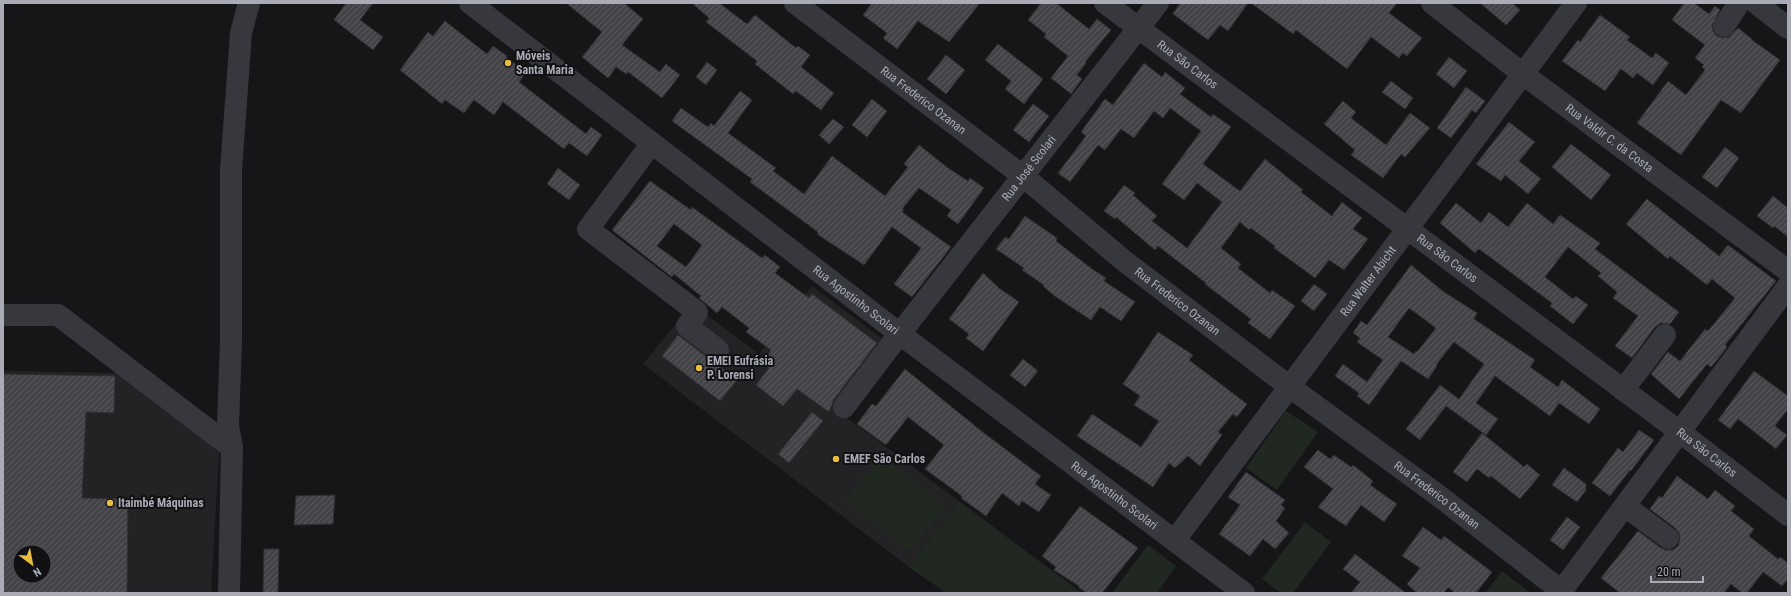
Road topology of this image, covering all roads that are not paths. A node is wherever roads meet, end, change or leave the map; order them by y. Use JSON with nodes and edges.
{"nodes":[{"id":1,"x":249,"y":3,"type":"edge"},
{"id":2,"x":470,"y":3,"type":"edge"},
{"id":3,"x":795,"y":3,"type":"edge"},
{"id":4,"x":1105,"y":3,"type":"edge"},
{"id":5,"x":1158,"y":3,"type":"edge"},
{"id":6,"x":1432,"y":3,"type":"edge"},
{"id":7,"x":1576,"y":3,"type":"edge"},
{"id":8,"x":1738,"y":3,"type":"edge"},
{"id":9,"x":1756,"y":3,"type":"edge"},
{"id":10,"x":1724,"y":26,"type":"dead end"},
{"id":11,"x":1788,"y":28,"type":"edge"},
{"id":12,"x":1138,"y":29,"type":"junction"},
{"id":13,"x":1523,"y":74,"type":"junction"},
{"id":14,"x":652,"y":143,"type":"junction"},
{"id":15,"x":1023,"y":176,"type":"junction"},
{"id":16,"x":1407,"y":230,"type":"junction"},
{"id":17,"x":1788,"y":271,"type":"edge"},
{"id":18,"x":1788,"y":286,"type":"edge"},
{"id":19,"x":3,"y":315,"type":"edge"},
{"id":20,"x":900,"y":334,"type":"junction"},
{"id":21,"x":1665,"y":335,"type":"dead end"},
{"id":22,"x":718,"y":350,"type":"dead end"},
{"id":23,"x":1290,"y":387,"type":"junction"},
{"id":24,"x":1623,"y":390,"type":"junction"},
{"id":25,"x":844,"y":407,"type":"dead end"},
{"id":26,"x":1680,"y":432,"type":"junction"},
{"id":27,"x":232,"y":448,"type":"junction"},
{"id":28,"x":1625,"y":506,"type":"junction"},
{"id":29,"x":1788,"y":516,"type":"edge"},
{"id":30,"x":1668,"y":538,"type":"dead end"},
{"id":31,"x":1175,"y":540,"type":"junction"},
{"id":32,"x":1562,"y":592,"type":"edge"},
{"id":33,"x":229,"y":593,"type":"edge"},
{"id":34,"x":1244,"y":593,"type":"edge"}],
"edges":[{"from":1,"to":27,"type":"street"},
{"from":2,"to":14,"type":"street","name":"Rua Agostinho Scolari"},
{"from":3,"to":15,"type":"street","name":"Rua Frederico Ozanan"},
{"from":4,"to":12,"type":"street","name":"Rua São Carlos"},
{"from":5,"to":12,"type":"street","name":"Rua José Scolari"},
{"from":6,"to":13,"type":"street","name":"Rua Valdir C. da Costa"},
{"from":7,"to":13,"type":"street","name":"Rua Walter Abicht"},
{"from":8,"to":10,"type":"street"},
{"from":9,"to":11,"type":"street"},
{"from":12,"to":15,"type":"street","name":"Rua José Scolari"},
{"from":12,"to":16,"type":"street","name":"Rua São Carlos"},
{"from":13,"to":16,"type":"street","name":"Rua Walter Abicht"},
{"from":13,"to":17,"type":"street","name":"Rua Valdir C. da Costa"},
{"from":14,"to":20,"type":"street","name":"Rua Agostinho Scolari"},
{"from":14,"to":22,"type":"street"},
{"from":15,"to":20,"type":"street","name":"Rua José Scolari"},
{"from":15,"to":23,"type":"street","name":"Rua Frederico Ozanan"},
{"from":16,"to":23,"type":"street","name":"Rua Walter Abicht"},
{"from":16,"to":24,"type":"street","name":"Rua São Carlos"},
{"from":18,"to":26,"type":"street"},
{"from":19,"to":27,"type":"street"},
{"from":20,"to":25,"type":"street","name":"Rua José Scolari"},
{"from":20,"to":31,"type":"street","name":"Rua Agostinho Scolari"},
{"from":21,"to":24,"type":"street"},
{"from":23,"to":31,"type":"street","name":"Rua Walter Abicht"},
{"from":23,"to":32,"type":"street","name":"Rua Frederico Ozanan"},
{"from":24,"to":26,"type":"street","name":"Rua São Carlos"},
{"from":26,"to":28,"type":"street"},
{"from":26,"to":29,"type":"street","name":"Rua São Carlos"},
{"from":27,"to":33,"type":"street"},
{"from":28,"to":30,"type":"street"},
{"from":28,"to":32,"type":"street"},
{"from":31,"to":34,"type":"street","name":"Rua Agostinho Scolari"}]}
